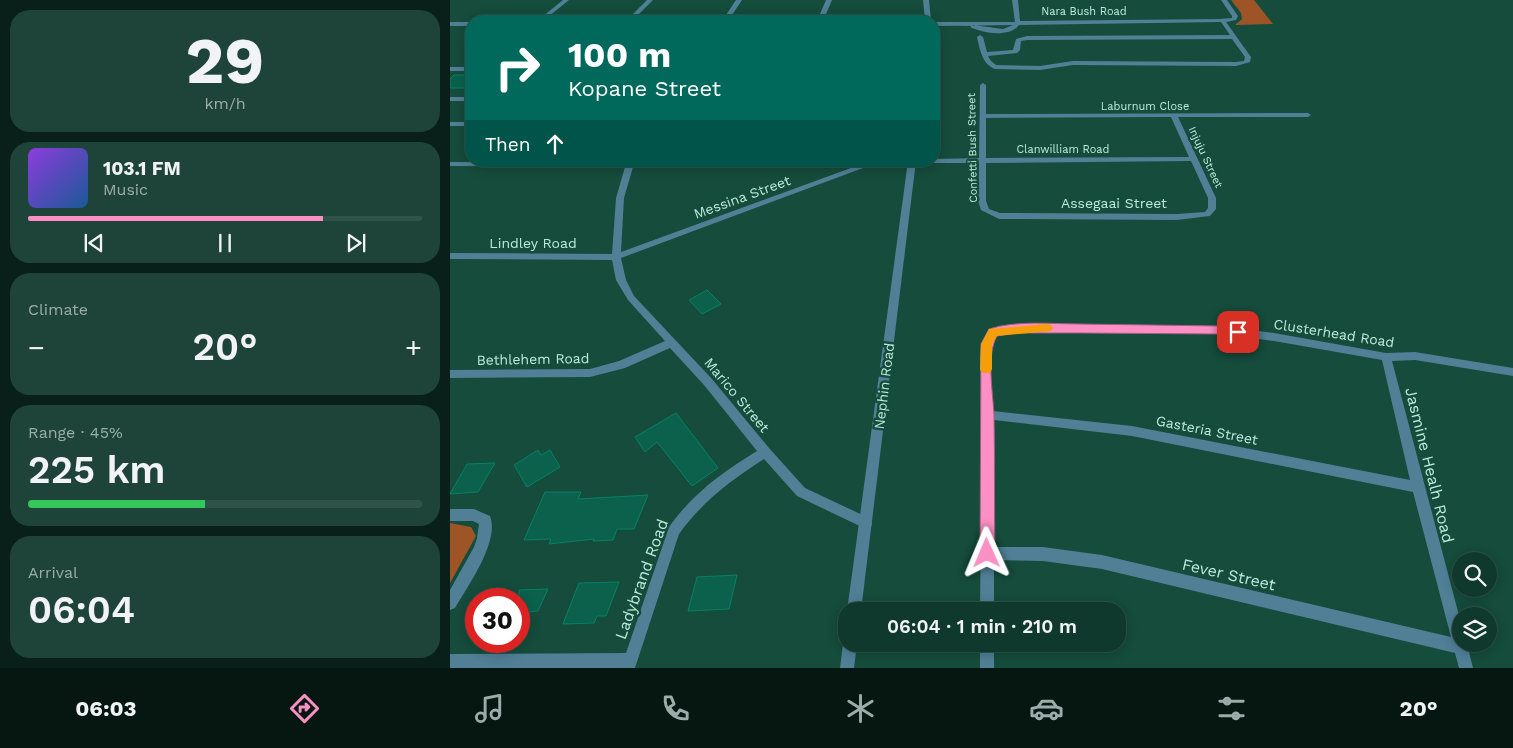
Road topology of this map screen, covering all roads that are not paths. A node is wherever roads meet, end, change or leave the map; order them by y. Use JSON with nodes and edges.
{"nodes":[{"id":1,"x":566,"y":0,"type":"edge"},
{"id":2,"x":650,"y":0,"type":"edge"},
{"id":3,"x":740,"y":0,"type":"edge"},
{"id":4,"x":829,"y":0,"type":"edge"},
{"id":5,"x":926,"y":0,"type":"edge"},
{"id":6,"x":1014,"y":0,"type":"edge"},
{"id":7,"x":1224,"y":0,"type":"edge"},
{"id":8,"x":547,"y":15,"type":"edge"},
{"id":9,"x":635,"y":15,"type":"edge"},
{"id":10,"x":729,"y":15,"type":"edge"},
{"id":11,"x":823,"y":15,"type":"edge"},
{"id":12,"x":927,"y":15,"type":"edge"},
{"id":13,"x":1130,"y":21,"type":"junction"},
{"id":14,"x":1223,"y":21,"type":"junction"},
{"id":15,"x":1018,"y":22,"type":"junction"},
{"id":16,"x":450,"y":24,"type":"edge"},
{"id":17,"x":465,"y":24,"type":"edge"},
{"id":18,"x":940,"y":24,"type":"edge"},
{"id":19,"x":980,"y":37,"type":"dead end"},
{"id":20,"x":1138,"y":37,"type":"junction"},
{"id":21,"x":1234,"y":37,"type":"junction"},
{"id":22,"x":985,"y":54,"type":"junction"},
{"id":23,"x":465,"y":68,"type":"edge"},
{"id":24,"x":450,"y":69,"type":"edge"},
{"id":25,"x":983,"y":85,"type":"dead end"},
{"id":26,"x":465,"y":99,"type":"edge"},
{"id":27,"x":450,"y":100,"type":"edge"},
{"id":28,"x":1308,"y":115,"type":"dead end"},
{"id":29,"x":982,"y":116,"type":"junction"},
{"id":30,"x":1174,"y":116,"type":"junction"},
{"id":31,"x":450,"y":124,"type":"edge"},
{"id":32,"x":465,"y":124,"type":"edge"},
{"id":33,"x":1193,"y":159,"type":"junction"},
{"id":34,"x":983,"y":160,"type":"junction"},
{"id":35,"x":940,"y":161,"type":"edge"},
{"id":36,"x":450,"y":164,"type":"edge"},
{"id":37,"x":465,"y":164,"type":"edge"},
{"id":38,"x":630,"y":167,"type":"edge"},
{"id":39,"x":862,"y":167,"type":"edge"},
{"id":40,"x":912,"y":167,"type":"edge"},
{"id":41,"x":1212,"y":209,"type":"joint"},
{"id":42,"x":1014,"y":217,"type":"joint"},
{"id":43,"x":450,"y":256,"type":"edge"},
{"id":44,"x":616,"y":257,"type":"junction"},
{"id":45,"x":671,"y":343,"type":"junction"},
{"id":46,"x":1386,"y":357,"type":"junction"},
{"id":47,"x":1513,"y":372,"type":"edge"},
{"id":48,"x":450,"y":374,"type":"edge"},
{"id":49,"x":988,"y":415,"type":"junction"},
{"id":50,"x":765,"y":452,"type":"junction"},
{"id":51,"x":1418,"y":487,"type":"junction"},
{"id":52,"x":450,"y":515,"type":"edge"},
{"id":53,"x":866,"y":523,"type":"junction"},
{"id":54,"x":987,"y":553,"type":"junction"},
{"id":55,"x":855,"y":602,"type":"edge"},
{"id":56,"x":987,"y":602,"type":"edge"},
{"id":57,"x":450,"y":603,"type":"edge"},
{"id":58,"x":1452,"y":617,"type":"edge"},
{"id":59,"x":1452,"y":645,"type":"edge"},
{"id":60,"x":849,"y":652,"type":"edge"},
{"id":61,"x":987,"y":652,"type":"edge"},
{"id":62,"x":1461,"y":652,"type":"edge"},
{"id":63,"x":450,"y":661,"type":"edge"},
{"id":64,"x":629,"y":664,"type":"edge"},
{"id":65,"x":847,"y":668,"type":"edge"},
{"id":66,"x":987,"y":668,"type":"edge"},
{"id":67,"x":1466,"y":668,"type":"edge"}],
"edges":[{"from":1,"to":8,"type":"street"},
{"from":2,"to":9,"type":"street"},
{"from":3,"to":10,"type":"street"},
{"from":4,"to":11,"type":"street"},
{"from":5,"to":12,"type":"street"},
{"from":6,"to":15,"type":"street"},
{"from":7,"to":14,"type":"street","name":"Nara Bush Road"},
{"from":13,"to":14,"type":"street","name":"Nara Bush Road"},
{"from":13,"to":15,"type":"street","name":"Nara Bush Road"},
{"from":13,"to":20,"type":"street"},
{"from":14,"to":21,"type":"street"},
{"from":15,"to":18,"type":"street"},
{"from":16,"to":17,"type":"street"},
{"from":19,"to":22,"type":"street"},
{"from":20,"to":21,"type":"street"},
{"from":20,"to":22,"type":"street"},
{"from":21,"to":22,"type":"street"},
{"from":23,"to":24,"type":"street"},
{"from":25,"to":29,"type":"street","name":"Confetti Bush Street"},
{"from":26,"to":27,"type":"street"},
{"from":28,"to":30,"type":"street","name":"Laburnum Close"},
{"from":29,"to":30,"type":"street","name":"Laburnum Close"},
{"from":29,"to":34,"type":"street","name":"Confetti Bush Street"},
{"from":30,"to":33,"type":"street","name":"Injuju Street"},
{"from":31,"to":32,"type":"street"},
{"from":33,"to":34,"type":"street","name":"Clanwilliam Road"},
{"from":33,"to":41,"type":"street","name":"Injuju Street"},
{"from":34,"to":35,"type":"street","name":"Clanwilliam Road"},
{"from":34,"to":42,"type":"street","name":"Confetti Bush Street"},
{"from":36,"to":37,"type":"street"},
{"from":38,"to":44,"type":"street","name":"Marico Street"},
{"from":39,"to":44,"type":"street","name":"Messina Street"},
{"from":40,"to":53,"type":"street","name":"Nephin Road"},
{"from":41,"to":42,"type":"street","name":"Assegaai Street"},
{"from":43,"to":44,"type":"street","name":"Lindley Road"},
{"from":44,"to":45,"type":"street","name":"Marico Street"},
{"from":45,"to":48,"type":"street","name":"Bethlehem Road"},
{"from":45,"to":50,"type":"street","name":"Marico Street"},
{"from":46,"to":47,"type":"street","name":"Clusterhead Road"},
{"from":46,"to":49,"type":"street","name":"Clusterhead Road"},
{"from":46,"to":51,"type":"street","name":"Jasmine Healh Road"},
{"from":49,"to":51,"type":"street","name":"Gasteria Street"},
{"from":49,"to":54,"type":"street"},
{"from":50,"to":53,"type":"street","name":"Marico Street"},
{"from":50,"to":64,"type":"street","name":"Ladybrand Road"},
{"from":51,"to":58,"type":"street","name":"Jasmine Healh Road"},
{"from":52,"to":57,"type":"street"},
{"from":53,"to":55,"type":"street","name":"Nephin Road"},
{"from":54,"to":56,"type":"street"},
{"from":54,"to":59,"type":"street","name":"Fever Street"},
{"from":60,"to":65,"type":"street"},
{"from":61,"to":66,"type":"street"},
{"from":62,"to":67,"type":"street","name":"Jasmine Healh Road"},
{"from":63,"to":64,"type":"street"}]}
